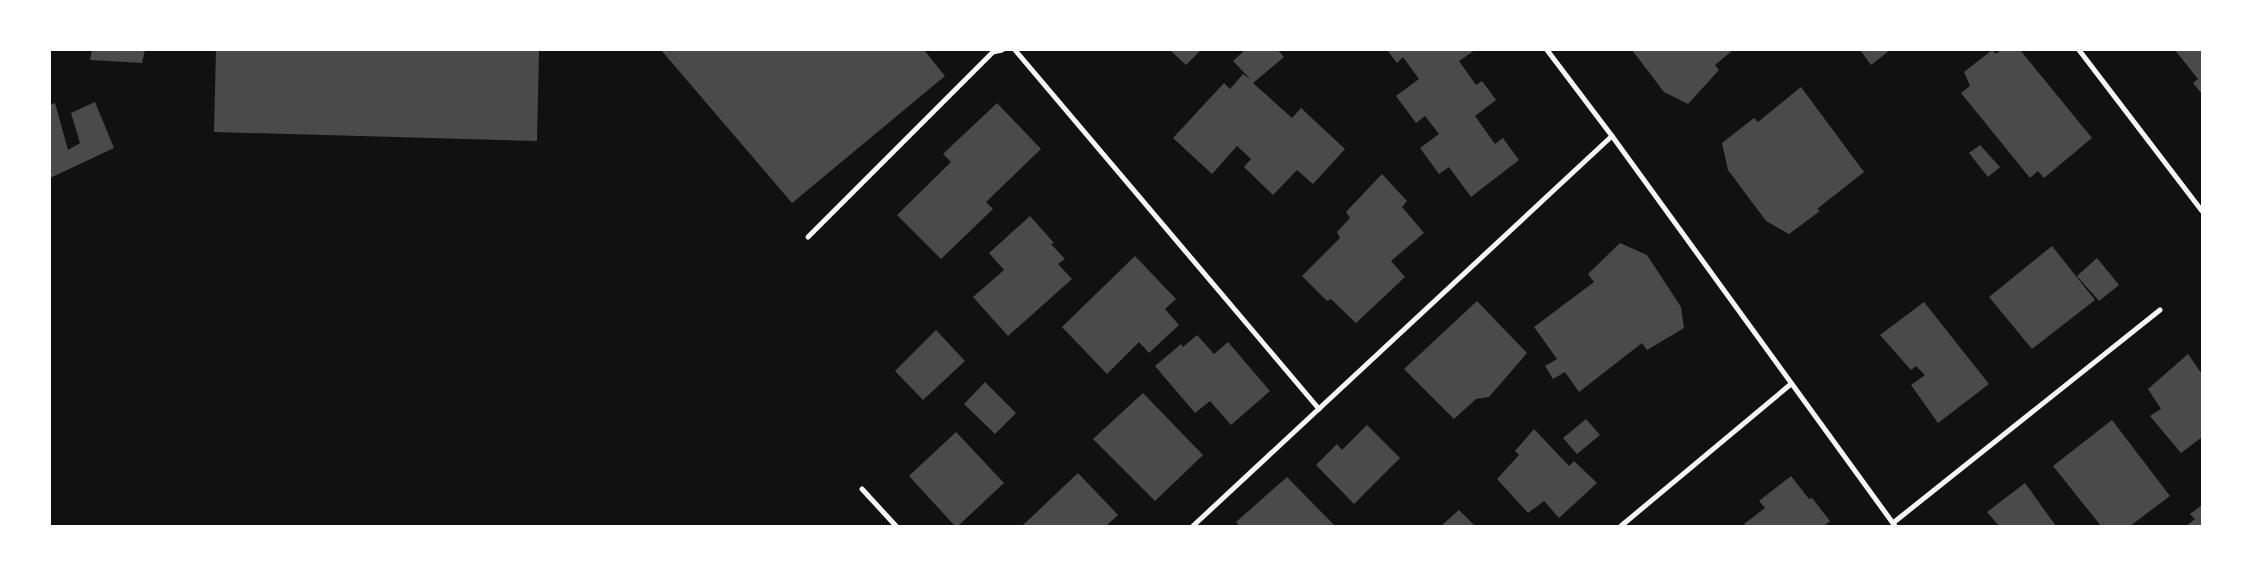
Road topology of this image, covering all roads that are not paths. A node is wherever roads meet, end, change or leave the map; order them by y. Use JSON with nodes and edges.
{"nodes":[{"id":1,"x":1002,"y":50,"type":"edge"},
{"id":2,"x":1015,"y":50,"type":"edge"},
{"id":3,"x":1547,"y":50,"type":"edge"},
{"id":4,"x":2079,"y":50,"type":"edge"},
{"id":5,"x":1612,"y":136,"type":"junction"},
{"id":6,"x":2202,"y":211,"type":"edge"},
{"id":7,"x":808,"y":238,"type":"dead end"},
{"id":8,"x":2160,"y":310,"type":"dead end"},
{"id":9,"x":1792,"y":384,"type":"junction"},
{"id":10,"x":1319,"y":409,"type":"junction"},
{"id":11,"x":862,"y":489,"type":"dead end"},
{"id":12,"x":1894,"y":525,"type":"edge"},
{"id":13,"x":896,"y":526,"type":"edge"},
{"id":14,"x":1193,"y":526,"type":"edge"},
{"id":15,"x":1622,"y":526,"type":"edge"}],
"edges":[{"from":1,"to":7,"type":"street"},
{"from":2,"to":10,"type":"street"},
{"from":3,"to":5,"type":"street"},
{"from":4,"to":6,"type":"street"},
{"from":5,"to":9,"type":"street"},
{"from":5,"to":10,"type":"street"},
{"from":8,"to":12,"type":"street"},
{"from":9,"to":12,"type":"street"},
{"from":9,"to":15,"type":"street"},
{"from":10,"to":14,"type":"street"},
{"from":11,"to":13,"type":"street"}]}
